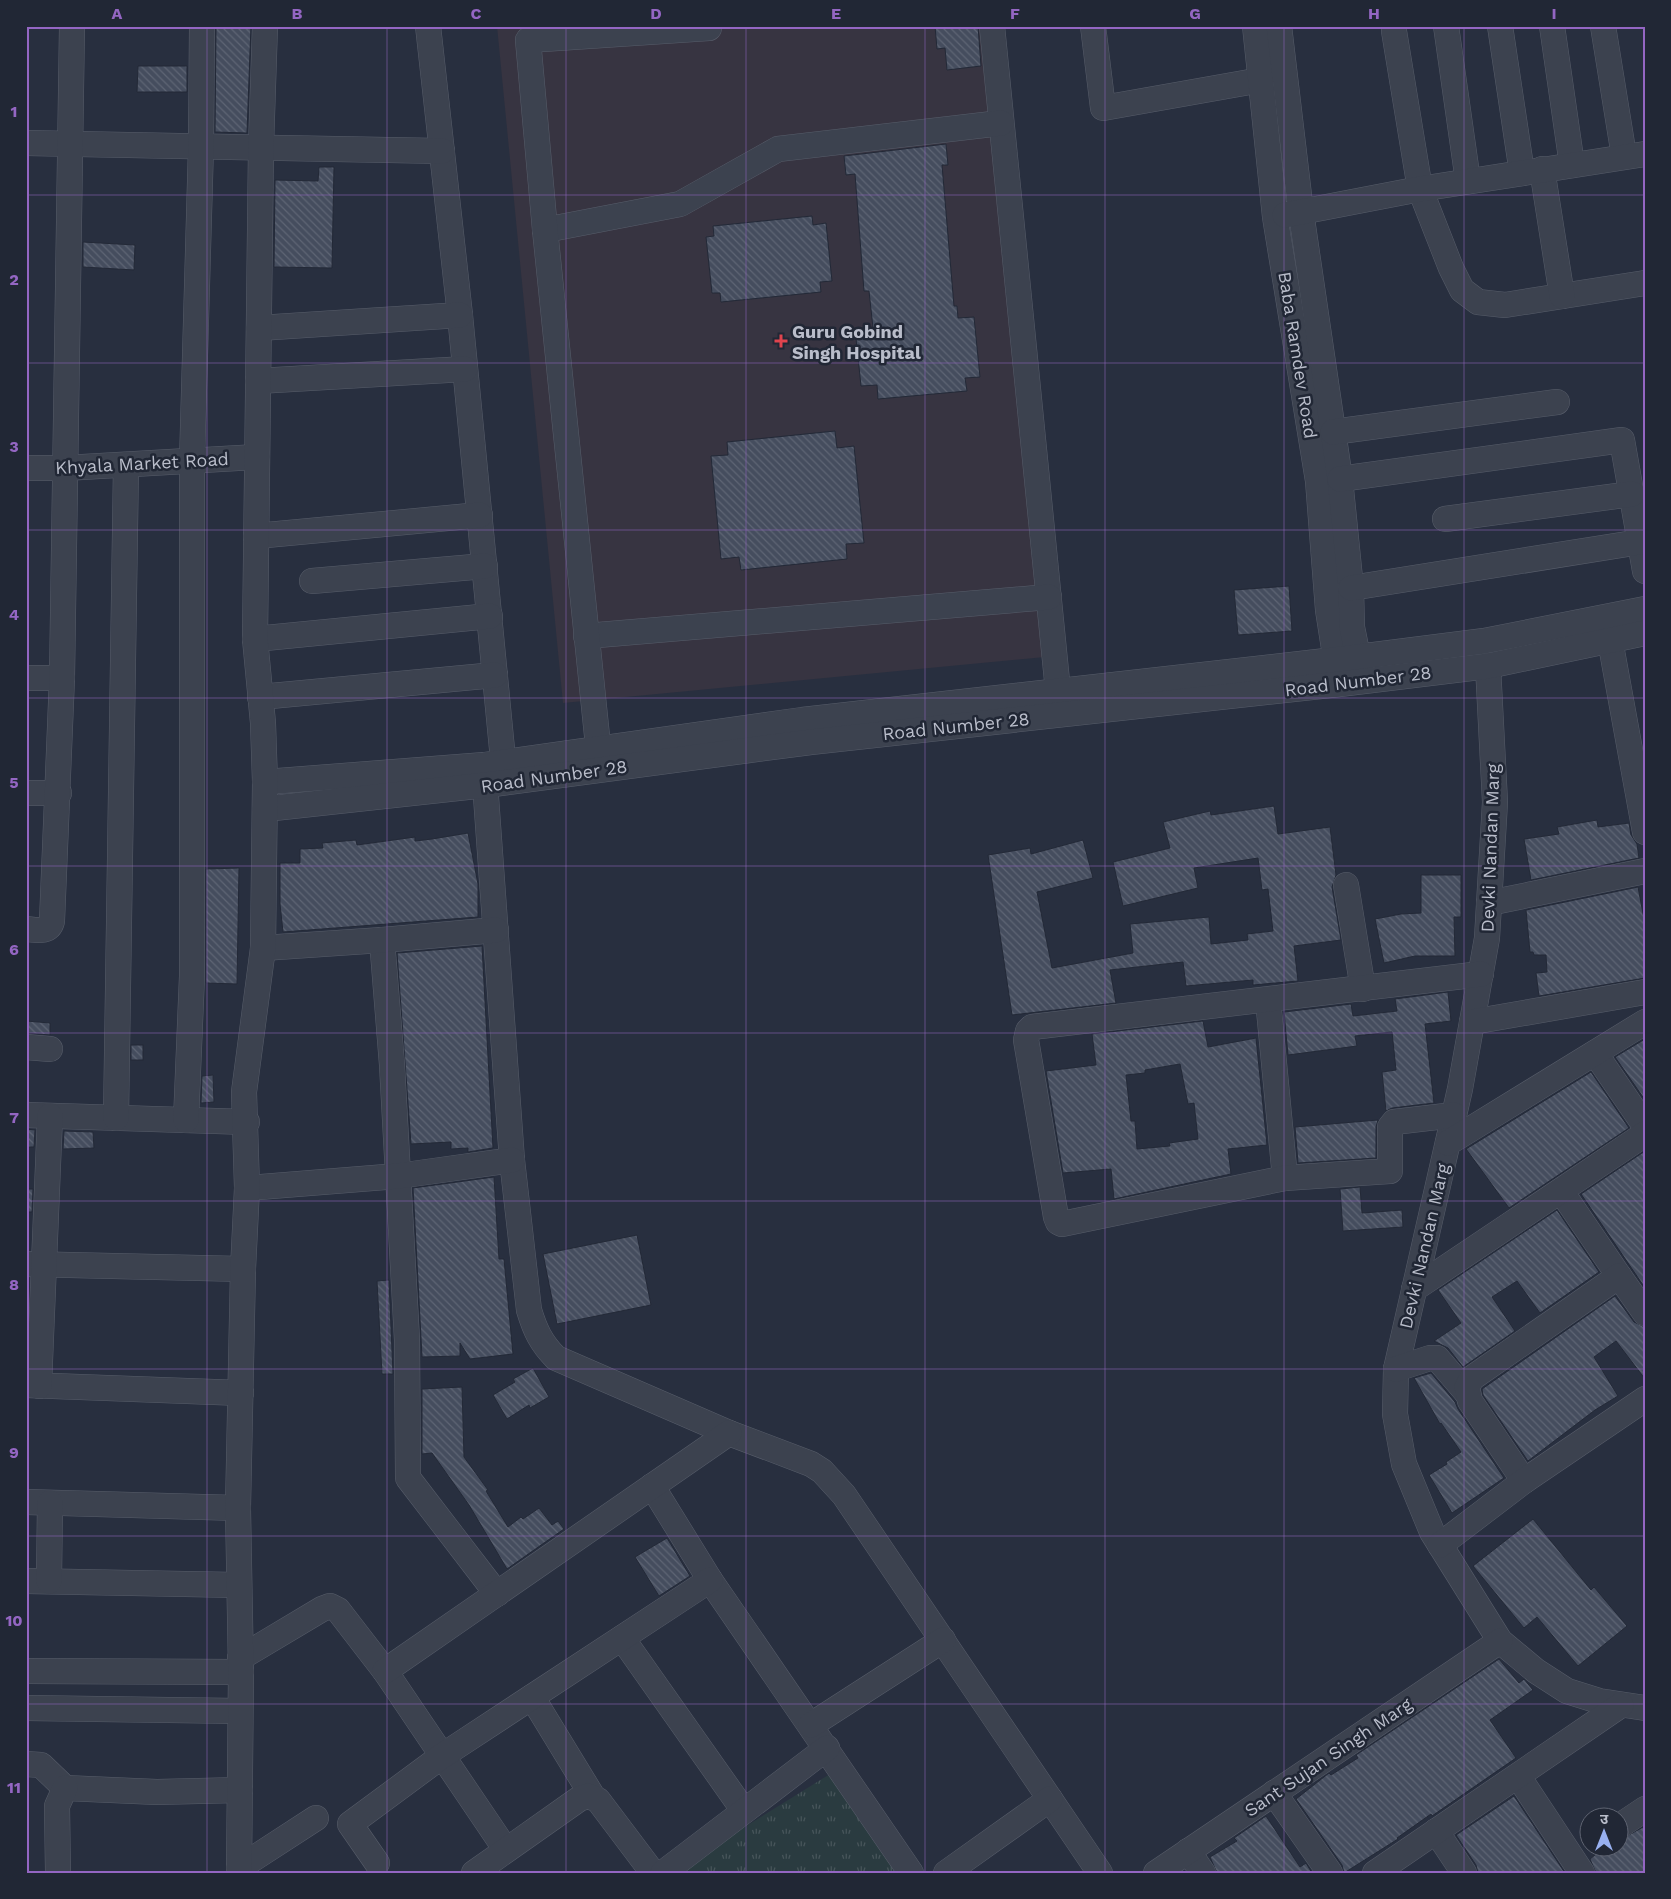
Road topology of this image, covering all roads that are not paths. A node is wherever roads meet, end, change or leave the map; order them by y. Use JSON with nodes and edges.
{"nodes":[{"id":1,"x":72,"y":26,"type":"edge"},
{"id":2,"x":202,"y":26,"type":"edge"},
{"id":3,"x":265,"y":26,"type":"edge"},
{"id":4,"x":428,"y":26,"type":"edge"},
{"id":5,"x":709,"y":26,"type":"edge"},
{"id":6,"x":992,"y":26,"type":"edge"},
{"id":7,"x":1092,"y":26,"type":"edge"},
{"id":8,"x":1255,"y":26,"type":"edge"},
{"id":9,"x":1279,"y":26,"type":"edge"},
{"id":10,"x":1446,"y":26,"type":"edge"},
{"id":11,"x":1500,"y":26,"type":"edge"},
{"id":12,"x":1552,"y":26,"type":"edge"},
{"id":13,"x":1603,"y":26,"type":"edge"},
{"id":14,"x":1394,"y":31,"type":"dead end"},
{"id":15,"x":527,"y":33,"type":"edge"},
{"id":16,"x":1261,"y":80,"type":"junction"},
{"id":17,"x":1001,"y":123,"type":"junction"},
{"id":18,"x":26,"y":143,"type":"edge"},
{"id":19,"x":71,"y":144,"type":"junction"},
{"id":20,"x":201,"y":146,"type":"junction"},
{"id":21,"x":261,"y":147,"type":"junction"},
{"id":22,"x":442,"y":151,"type":"junction"},
{"id":23,"x":1634,"y":155,"type":"edge"},
{"id":24,"x":1572,"y":164,"type":"junction"},
{"id":25,"x":1532,"y":171,"type":"junction"},
{"id":26,"x":1468,"y":181,"type":"junction"},
{"id":27,"x":1420,"y":189,"type":"junction"},
{"id":28,"x":1301,"y":212,"type":"junction"},
{"id":29,"x":1275,"y":217,"type":"junction"},
{"id":30,"x":544,"y":230,"type":"junction"},
{"id":31,"x":1645,"y":283,"type":"edge"},
{"id":32,"x":1562,"y":296,"type":"junction"},
{"id":33,"x":460,"y":315,"type":"junction"},
{"id":34,"x":259,"y":328,"type":"junction"},
{"id":35,"x":466,"y":369,"type":"junction"},
{"id":36,"x":258,"y":381,"type":"junction"},
{"id":37,"x":1558,"y":402,"type":"dead end"},
{"id":38,"x":1334,"y":432,"type":"junction"},
{"id":39,"x":257,"y":457,"type":"junction"},
{"id":40,"x":192,"y":461,"type":"junction"},
{"id":41,"x":126,"y":465,"type":"junction"},
{"id":42,"x":26,"y":468,"type":"edge"},
{"id":43,"x":66,"y":468,"type":"junction"},
{"id":44,"x":1340,"y":479,"type":"junction"},
{"id":45,"x":1632,"y":494,"type":"junction"},
{"id":46,"x":480,"y":515,"type":"junction"},
{"id":47,"x":1444,"y":519,"type":"dead end"},
{"id":48,"x":256,"y":536,"type":"junction"},
{"id":49,"x":1640,"y":542,"type":"junction"},
{"id":50,"x":485,"y":566,"type":"junction"},
{"id":51,"x":1645,"y":571,"type":"edge"},
{"id":52,"x":312,"y":581,"type":"dead end"},
{"id":53,"x":1351,"y":588,"type":"junction"},
{"id":54,"x":1049,"y":597,"type":"junction"},
{"id":55,"x":1645,"y":609,"type":"edge"},
{"id":56,"x":490,"y":616,"type":"junction"},
{"id":57,"x":1645,"y":633,"type":"edge"},
{"id":58,"x":586,"y":636,"type":"junction"},
{"id":59,"x":255,"y":638,"type":"junction"},
{"id":60,"x":1610,"y":640,"type":"junction"},
{"id":61,"x":1346,"y":658,"type":"junction"},
{"id":62,"x":1488,"y":666,"type":"junction"},
{"id":63,"x":495,"y":675,"type":"junction"},
{"id":64,"x":26,"y":678,"type":"edge"},
{"id":65,"x":62,"y":678,"type":"junction"},
{"id":66,"x":1352,"y":683,"type":"junction"},
{"id":67,"x":1058,"y":691,"type":"junction"},
{"id":68,"x":260,"y":697,"type":"junction"},
{"id":69,"x":600,"y":759,"type":"junction"},
{"id":70,"x":495,"y":774,"type":"junction"},
{"id":71,"x":265,"y":782,"type":"junction"},
{"id":72,"x":26,"y":793,"type":"edge"},
{"id":73,"x":59,"y":793,"type":"junction"},
{"id":74,"x":265,"y":809,"type":"junction"},
{"id":75,"x":1645,"y":832,"type":"edge"},
{"id":76,"x":1645,"y":871,"type":"edge"},
{"id":77,"x":1346,"y":885,"type":"dead end"},
{"id":78,"x":1489,"y":903,"type":"junction"},
{"id":79,"x":26,"y":929,"type":"edge"},
{"id":80,"x":496,"y":930,"type":"junction"},
{"id":81,"x":382,"y":940,"type":"junction"},
{"id":82,"x":263,"y":948,"type":"junction"},
{"id":83,"x":1480,"y":974,"type":"junction"},
{"id":84,"x":1363,"y":989,"type":"junction"},
{"id":85,"x":1645,"y":992,"type":"edge"},
{"id":86,"x":1268,"y":1000,"type":"junction"},
{"id":87,"x":1472,"y":1022,"type":"junction"},
{"id":88,"x":1645,"y":1022,"type":"edge"},
{"id":89,"x":1595,"y":1053,"type":"junction"},
{"id":90,"x":38,"y":1115,"type":"edge"},
{"id":91,"x":1454,"y":1115,"type":"junction"},
{"id":92,"x":116,"y":1118,"type":"junction"},
{"id":93,"x":186,"y":1120,"type":"junction"},
{"id":94,"x":247,"y":1122,"type":"junction"},
{"id":95,"x":1645,"y":1126,"type":"edge"},
{"id":96,"x":1645,"y":1134,"type":"edge"},
{"id":97,"x":1448,"y":1143,"type":"junction"},
{"id":98,"x":512,"y":1160,"type":"junction"},
{"id":99,"x":398,"y":1176,"type":"junction"},
{"id":100,"x":1285,"y":1178,"type":"junction"},
{"id":101,"x":248,"y":1188,"type":"junction"},
{"id":102,"x":1561,"y":1191,"type":"junction"},
{"id":103,"x":35,"y":1264,"type":"edge"},
{"id":104,"x":243,"y":1268,"type":"junction"},
{"id":105,"x":1619,"y":1276,"type":"junction"},
{"id":106,"x":1414,"y":1289,"type":"junction"},
{"id":107,"x":1645,"y":1313,"type":"edge"},
{"id":108,"x":1396,"y":1368,"type":"junction"},
{"id":109,"x":33,"y":1385,"type":"edge"},
{"id":110,"x":241,"y":1393,"type":"junction"},
{"id":111,"x":1467,"y":1393,"type":"junction"},
{"id":112,"x":1645,"y":1399,"type":"edge"},
{"id":113,"x":729,"y":1434,"type":"junction"},
{"id":114,"x":1524,"y":1481,"type":"junction"},
{"id":115,"x":652,"y":1486,"type":"junction"},
{"id":116,"x":38,"y":1502,"type":"edge"},
{"id":117,"x":238,"y":1508,"type":"junction"},
{"id":118,"x":1440,"y":1544,"type":"junction"},
{"id":119,"x":710,"y":1580,"type":"junction"},
{"id":120,"x":38,"y":1581,"type":"edge"},
{"id":121,"x":238,"y":1585,"type":"junction"},
{"id":122,"x":497,"y":1594,"type":"junction"},
{"id":123,"x":622,"y":1638,"type":"junction"},
{"id":124,"x":943,"y":1640,"type":"junction"},
{"id":125,"x":1500,"y":1641,"type":"junction"},
{"id":126,"x":240,"y":1665,"type":"junction"},
{"id":127,"x":26,"y":1671,"type":"edge"},
{"id":128,"x":385,"y":1671,"type":"junction"},
{"id":129,"x":532,"y":1697,"type":"junction"},
{"id":130,"x":1633,"y":1706,"type":"edge"},
{"id":131,"x":26,"y":1708,"type":"edge"},
{"id":132,"x":240,"y":1711,"type":"junction"},
{"id":133,"x":811,"y":1725,"type":"junction"},
{"id":134,"x":827,"y":1748,"type":"junction"},
{"id":135,"x":442,"y":1756,"type":"junction"},
{"id":136,"x":26,"y":1764,"type":"edge"},
{"id":137,"x":1518,"y":1776,"type":"junction"},
{"id":138,"x":65,"y":1788,"type":"junction"},
{"id":139,"x":240,"y":1790,"type":"junction"},
{"id":140,"x":1274,"y":1793,"type":"junction"},
{"id":141,"x":593,"y":1797,"type":"junction"},
{"id":142,"x":1050,"y":1799,"type":"junction"},
{"id":143,"x":1645,"y":1809,"type":"edge"},
{"id":144,"x":744,"y":1811,"type":"junction"},
{"id":145,"x":316,"y":1818,"type":"dead end"},
{"id":146,"x":1628,"y":1820,"type":"edge"},
{"id":147,"x":1436,"y":1831,"type":"junction"},
{"id":148,"x":506,"y":1850,"type":"junction"},
{"id":149,"x":1188,"y":1851,"type":"junction"},
{"id":150,"x":1581,"y":1859,"type":"edge"},
{"id":151,"x":377,"y":1863,"type":"dead end"},
{"id":152,"x":239,"y":1870,"type":"edge"},
{"id":153,"x":655,"y":1872,"type":"edge"},
{"id":154,"x":58,"y":1873,"type":"edge"},
{"id":155,"x":474,"y":1873,"type":"edge"},
{"id":156,"x":911,"y":1873,"type":"edge"},
{"id":157,"x":946,"y":1873,"type":"edge"},
{"id":158,"x":1100,"y":1873,"type":"edge"},
{"id":159,"x":1156,"y":1873,"type":"edge"},
{"id":160,"x":1203,"y":1873,"type":"edge"},
{"id":161,"x":1330,"y":1873,"type":"edge"},
{"id":162,"x":1375,"y":1873,"type":"edge"},
{"id":163,"x":1464,"y":1873,"type":"edge"}],
"edges":[{"from":1,"to":19,"type":"street"},
{"from":2,"to":20,"type":"street"},
{"from":3,"to":21,"type":"street"},
{"from":4,"to":22,"type":"street"},
{"from":5,"to":15,"type":"street"},
{"from":6,"to":17,"type":"street"},
{"from":7,"to":16,"type":"street"},
{"from":8,"to":16,"type":"street","name":"Baba Ramdev Road"},
{"from":9,"to":28,"type":"street"},
{"from":10,"to":26,"type":"street"},
{"from":11,"to":25,"type":"street"},
{"from":12,"to":24,"type":"street"},
{"from":13,"to":23,"type":"street"},
{"from":14,"to":27,"type":"street"},
{"from":15,"to":30,"type":"street"},
{"from":16,"to":29,"type":"street","name":"Baba Ramdev Road"},
{"from":17,"to":30,"type":"street"},
{"from":17,"to":54,"type":"street"},
{"from":18,"to":19,"type":"street"},
{"from":19,"to":20,"type":"street"},
{"from":19,"to":43,"type":"street"},
{"from":20,"to":21,"type":"street"},
{"from":20,"to":40,"type":"street"},
{"from":21,"to":22,"type":"street"},
{"from":21,"to":34,"type":"street"},
{"from":22,"to":33,"type":"street"},
{"from":23,"to":24,"type":"street"},
{"from":24,"to":25,"type":"street"},
{"from":25,"to":26,"type":"street"},
{"from":25,"to":32,"type":"street"},
{"from":26,"to":27,"type":"street"},
{"from":27,"to":28,"type":"street"},
{"from":27,"to":32,"type":"street"},
{"from":28,"to":29,"type":"street"},
{"from":28,"to":38,"type":"street"},
{"from":29,"to":61,"type":"street","name":"Baba Ramdev Road"},
{"from":30,"to":58,"type":"street"},
{"from":31,"to":32,"type":"street"},
{"from":33,"to":34,"type":"street"},
{"from":33,"to":35,"type":"street"},
{"from":34,"to":36,"type":"street"},
{"from":35,"to":36,"type":"street"},
{"from":35,"to":46,"type":"street"},
{"from":36,"to":39,"type":"street"},
{"from":37,"to":38,"type":"street"},
{"from":38,"to":44,"type":"street"},
{"from":39,"to":40,"type":"street","name":"Khyala Market Road"},
{"from":39,"to":48,"type":"street"},
{"from":40,"to":41,"type":"street","name":"Khyala Market Road"},
{"from":40,"to":93,"type":"street"},
{"from":41,"to":43,"type":"street","name":"Khyala Market Road"},
{"from":41,"to":92,"type":"street"},
{"from":42,"to":43,"type":"street","name":"Khyala Market Road"},
{"from":43,"to":65,"type":"street"},
{"from":44,"to":45,"type":"street"},
{"from":44,"to":53,"type":"street"},
{"from":45,"to":47,"type":"street"},
{"from":45,"to":49,"type":"street"},
{"from":46,"to":48,"type":"street"},
{"from":46,"to":50,"type":"street"},
{"from":48,"to":59,"type":"street"},
{"from":49,"to":51,"type":"street"},
{"from":49,"to":53,"type":"street"},
{"from":50,"to":52,"type":"street"},
{"from":50,"to":56,"type":"street"},
{"from":53,"to":61,"type":"street"},
{"from":54,"to":58,"type":"street"},
{"from":54,"to":67,"type":"street"},
{"from":55,"to":61,"type":"street","name":"Road Number 28"},
{"from":56,"to":59,"type":"street"},
{"from":56,"to":63,"type":"street"},
{"from":57,"to":60,"type":"street","name":"Road Number 28"},
{"from":58,"to":69,"type":"street"},
{"from":59,"to":68,"type":"street"},
{"from":60,"to":62,"type":"street","name":"Road Number 28"},
{"from":60,"to":75,"type":"street"},
{"from":61,"to":66,"type":"street","name":"Baba Ramdev Road"},
{"from":61,"to":67,"type":"street","name":"Road Number 28"},
{"from":62,"to":66,"type":"street","name":"Road Number 28"},
{"from":62,"to":78,"type":"street","name":"Devki Nandan Marg"},
{"from":63,"to":68,"type":"street"},
{"from":63,"to":70,"type":"street"},
{"from":64,"to":65,"type":"street"},
{"from":65,"to":73,"type":"street"},
{"from":66,"to":69,"type":"street","name":"Road Number 28"},
{"from":67,"to":69,"type":"street","name":"Road Number 28"},
{"from":68,"to":71,"type":"street"},
{"from":69,"to":70,"type":"street","name":"Road Number 28"},
{"from":70,"to":71,"type":"street","name":"Road Number 28"},
{"from":70,"to":74,"type":"street","name":"Road Number 28"},
{"from":70,"to":80,"type":"street"},
{"from":71,"to":74,"type":"street"},
{"from":72,"to":73,"type":"street"},
{"from":73,"to":79,"type":"street"},
{"from":74,"to":82,"type":"street"},
{"from":76,"to":78,"type":"street"},
{"from":77,"to":84,"type":"street"},
{"from":78,"to":83,"type":"street","name":"Devki Nandan Marg"},
{"from":80,"to":81,"type":"street"},
{"from":80,"to":98,"type":"street"},
{"from":81,"to":82,"type":"street"},
{"from":81,"to":99,"type":"street"},
{"from":82,"to":94,"type":"street"},
{"from":83,"to":84,"type":"street"},
{"from":83,"to":87,"type":"street","name":"Devki Nandan Marg"},
{"from":84,"to":86,"type":"street"},
{"from":85,"to":87,"type":"street"},
{"from":86,"to":100,"type":"street"},
{"from":86,"to":100,"type":"street"},
{"from":87,"to":91,"type":"street","name":"Devki Nandan Marg"},
{"from":88,"to":89,"type":"street"},
{"from":89,"to":95,"type":"street"},
{"from":89,"to":97,"type":"street"},
{"from":90,"to":92,"type":"street"},
{"from":90,"to":103,"type":"street"},
{"from":91,"to":97,"type":"street","name":"Devki Nandan Marg"},
{"from":91,"to":100,"type":"street"},
{"from":92,"to":93,"type":"street"},
{"from":93,"to":94,"type":"street"},
{"from":94,"to":101,"type":"street"},
{"from":96,"to":102,"type":"street"},
{"from":97,"to":106,"type":"street","name":"Devki Nandan Marg"},
{"from":98,"to":99,"type":"street"},
{"from":98,"to":113,"type":"street"},
{"from":99,"to":101,"type":"street"},
{"from":99,"to":122,"type":"street"},
{"from":101,"to":104,"type":"street"},
{"from":102,"to":105,"type":"street"},
{"from":102,"to":106,"type":"street"},
{"from":103,"to":104,"type":"street"},
{"from":103,"to":109,"type":"street"},
{"from":104,"to":110,"type":"street"},
{"from":105,"to":107,"type":"street"},
{"from":105,"to":111,"type":"street"},
{"from":106,"to":108,"type":"street","name":"Devki Nandan Marg"},
{"from":108,"to":111,"type":"street"},
{"from":108,"to":118,"type":"street","name":"Devki Nandan Marg"},
{"from":109,"to":110,"type":"street"},
{"from":110,"to":117,"type":"street"},
{"from":111,"to":114,"type":"street"},
{"from":112,"to":114,"type":"street"},
{"from":113,"to":115,"type":"street"},
{"from":113,"to":124,"type":"street"},
{"from":114,"to":118,"type":"street"},
{"from":115,"to":119,"type":"street"},
{"from":115,"to":122,"type":"street"},
{"from":116,"to":117,"type":"street"},
{"from":116,"to":120,"type":"street"},
{"from":117,"to":121,"type":"street"},
{"from":118,"to":125,"type":"street","name":"Devki Nandan Marg"},
{"from":119,"to":123,"type":"street"},
{"from":119,"to":133,"type":"street"},
{"from":120,"to":121,"type":"street"},
{"from":121,"to":126,"type":"street"},
{"from":122,"to":128,"type":"street"},
{"from":123,"to":129,"type":"street"},
{"from":123,"to":144,"type":"street"},
{"from":124,"to":133,"type":"street"},
{"from":124,"to":142,"type":"street"},
{"from":125,"to":130,"type":"street","name":"Devki Nandan Marg"},
{"from":125,"to":140,"type":"street","name":"Sant Sujan Singh Marg"},
{"from":126,"to":127,"type":"street"},
{"from":126,"to":128,"type":"street"},
{"from":126,"to":132,"type":"street"},
{"from":128,"to":135,"type":"street"},
{"from":129,"to":135,"type":"street"},
{"from":129,"to":141,"type":"street"},
{"from":130,"to":137,"type":"street"},
{"from":131,"to":132,"type":"street"},
{"from":132,"to":139,"type":"street"},
{"from":133,"to":134,"type":"street"},
{"from":134,"to":144,"type":"street"},
{"from":134,"to":156,"type":"street"},
{"from":135,"to":148,"type":"street"},
{"from":135,"to":151,"type":"street"},
{"from":136,"to":138,"type":"street"},
{"from":137,"to":147,"type":"street"},
{"from":137,"to":150,"type":"street"},
{"from":138,"to":139,"type":"street"},
{"from":138,"to":154,"type":"street"},
{"from":139,"to":152,"type":"street"},
{"from":140,"to":149,"type":"street","name":"Sant Sujan Singh Marg"},
{"from":140,"to":161,"type":"street"},
{"from":141,"to":148,"type":"street"},
{"from":141,"to":153,"type":"street"},
{"from":142,"to":157,"type":"street"},
{"from":142,"to":158,"type":"street"},
{"from":143,"to":146,"type":"street"},
{"from":144,"to":153,"type":"street"},
{"from":145,"to":152,"type":"street"},
{"from":147,"to":162,"type":"street"},
{"from":147,"to":163,"type":"street"},
{"from":148,"to":155,"type":"street"},
{"from":149,"to":159,"type":"street","name":"Sant Sujan Singh Marg"},
{"from":149,"to":160,"type":"street"}]}
